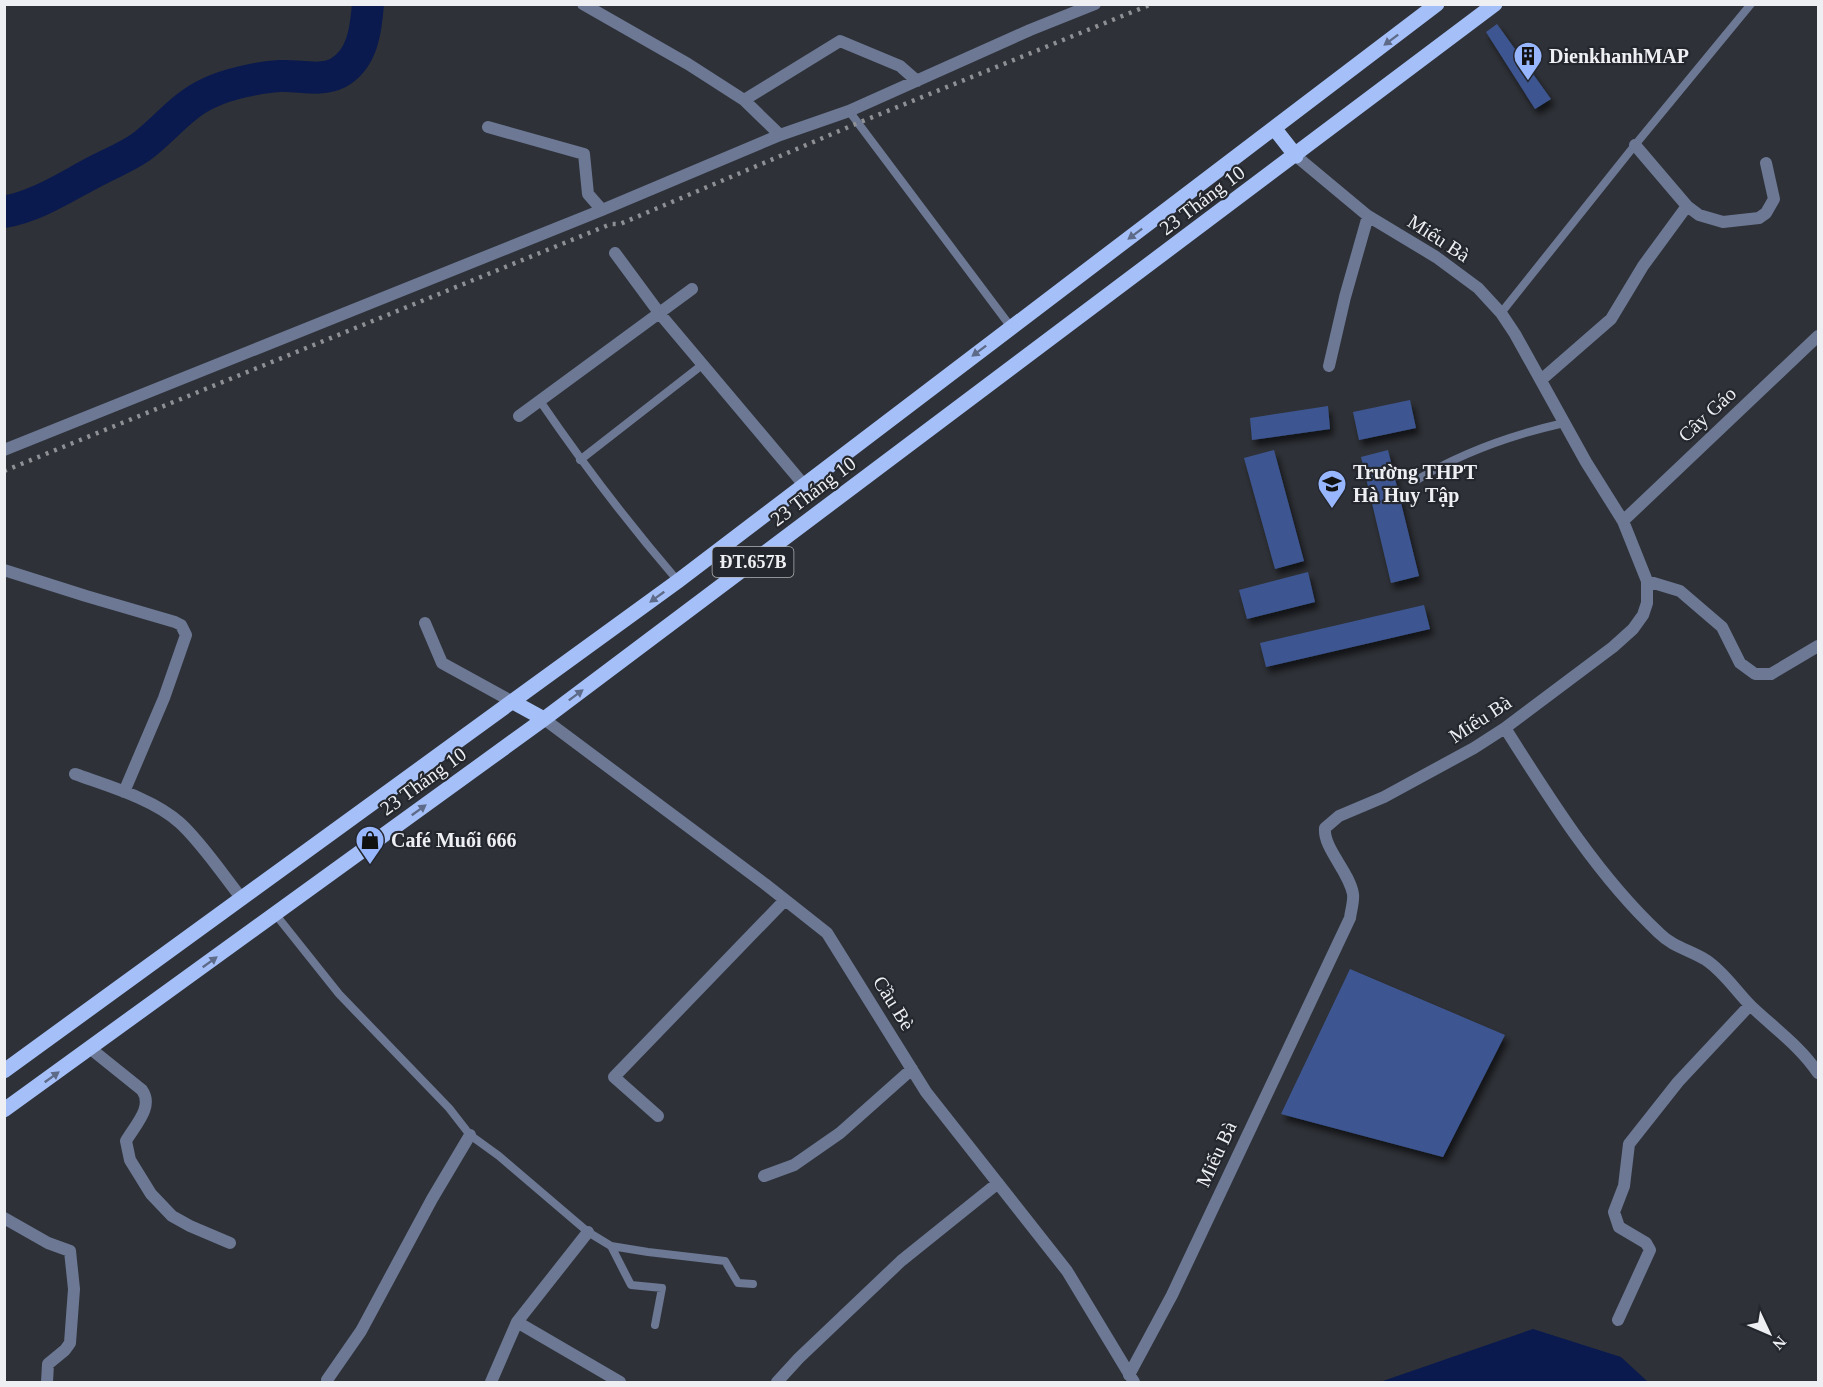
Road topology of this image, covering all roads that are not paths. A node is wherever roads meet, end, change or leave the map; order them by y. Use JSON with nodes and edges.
{"nodes":[{"id":1,"x":583,"y":4,"type":"edge"},
{"id":2,"x":1095,"y":4,"type":"edge"},
{"id":3,"x":1437,"y":4,"type":"edge"},
{"id":4,"x":1495,"y":4,"type":"edge"},
{"id":5,"x":1751,"y":4,"type":"edge"},
{"id":6,"x":916,"y":81,"type":"junction"},
{"id":7,"x":744,"y":100,"type":"junction"},
{"id":8,"x":849,"y":111,"type":"junction"},
{"id":9,"x":488,"y":127,"type":"dead end"},
{"id":10,"x":1274,"y":128,"type":"junction"},
{"id":11,"x":780,"y":135,"type":"junction"},
{"id":12,"x":1635,"y":145,"type":"junction"},
{"id":13,"x":1296,"y":156,"type":"junction"},
{"id":14,"x":1766,"y":163,"type":"dead end"},
{"id":15,"x":1687,"y":206,"type":"junction"},
{"id":16,"x":602,"y":210,"type":"junction"},
{"id":17,"x":1368,"y":216,"type":"junction"},
{"id":18,"x":615,"y":253,"type":"dead end"},
{"id":19,"x":692,"y":289,"type":"dead end"},
{"id":20,"x":1501,"y":313,"type":"junction"},
{"id":21,"x":660,"y":314,"type":"junction"},
{"id":22,"x":1011,"y":327,"type":"junction"},
{"id":23,"x":1818,"y":336,"type":"edge"},
{"id":24,"x":702,"y":365,"type":"junction"},
{"id":25,"x":1329,"y":366,"type":"dead end"},
{"id":26,"x":1541,"y":380,"type":"junction"},
{"id":27,"x":540,"y":401,"type":"junction"},
{"id":28,"x":519,"y":416,"type":"dead end"},
{"id":29,"x":1564,"y":423,"type":"junction"},
{"id":30,"x":4,"y":450,"type":"edge"},
{"id":31,"x":580,"y":460,"type":"junction"},
{"id":32,"x":1415,"y":481,"type":"dead end"},
{"id":33,"x":804,"y":485,"type":"junction"},
{"id":34,"x":1623,"y":521,"type":"junction"},
{"id":35,"x":4,"y":570,"type":"edge"},
{"id":36,"x":678,"y":581,"type":"junction"},
{"id":37,"x":1647,"y":581,"type":"junction"},
{"id":38,"x":425,"y":623,"type":"dead end"},
{"id":39,"x":1818,"y":646,"type":"edge"},
{"id":40,"x":513,"y":702,"type":"junction"},
{"id":41,"x":544,"y":719,"type":"junction"},
{"id":42,"x":1505,"y":728,"type":"junction"},
{"id":43,"x":75,"y":774,"type":"dead end"},
{"id":44,"x":124,"y":792,"type":"junction"},
{"id":45,"x":242,"y":899,"type":"junction"},
{"id":46,"x":785,"y":900,"type":"junction"},
{"id":47,"x":276,"y":915,"type":"junction"},
{"id":48,"x":1750,"y":1005,"type":"junction"},
{"id":49,"x":91,"y":1049,"type":"junction"},
{"id":50,"x":912,"y":1069,"type":"junction"},
{"id":51,"x":4,"y":1071,"type":"edge"},
{"id":52,"x":1818,"y":1073,"type":"edge"},
{"id":53,"x":4,"y":1110,"type":"edge"},
{"id":54,"x":658,"y":1116,"type":"dead end"},
{"id":55,"x":470,"y":1135,"type":"junction"},
{"id":56,"x":764,"y":1176,"type":"dead end"},
{"id":57,"x":998,"y":1183,"type":"junction"},
{"id":58,"x":4,"y":1218,"type":"edge"},
{"id":59,"x":588,"y":1232,"type":"junction"},
{"id":60,"x":230,"y":1243,"type":"dead end"},
{"id":61,"x":612,"y":1246,"type":"junction"},
{"id":62,"x":753,"y":1284,"type":"dead end"},
{"id":63,"x":1618,"y":1320,"type":"dead end"},
{"id":64,"x":517,"y":1322,"type":"junction"},
{"id":65,"x":655,"y":1325,"type":"dead end"},
{"id":66,"x":1132,"y":1379,"type":"edge"},
{"id":67,"x":327,"y":1380,"type":"dead end"},
{"id":68,"x":47,"y":1383,"type":"edge"},
{"id":69,"x":491,"y":1383,"type":"edge"},
{"id":70,"x":620,"y":1383,"type":"edge"},
{"id":71,"x":777,"y":1383,"type":"edge"}],
"edges":[{"from":1,"to":7,"type":"street"},
{"from":2,"to":6,"type":"street"},
{"from":3,"to":10,"type":"main road","name":"23 Tháng 10","number":"ĐT.657B","one_way":true},
{"from":4,"to":13,"type":"main road","name":"23 Tháng 10","number":"ĐT.657B"},
{"from":5,"to":12,"type":"lane"},
{"from":6,"to":7,"type":"street"},
{"from":6,"to":8,"type":"street"},
{"from":7,"to":11,"type":"street"},
{"from":8,"to":11,"type":"street"},
{"from":8,"to":22,"type":"lane"},
{"from":9,"to":16,"type":"street"},
{"from":10,"to":13,"type":"main road"},
{"from":10,"to":22,"type":"main road","name":"23 Tháng 10","number":"ĐT.657B","one_way":true},
{"from":11,"to":16,"type":"street"},
{"from":12,"to":15,"type":"street"},
{"from":12,"to":20,"type":"lane"},
{"from":13,"to":17,"type":"street","name":"Miếu Bà"},
{"from":41,"to":13,"type":"main road","name":"23 Tháng 10","number":"ĐT.657B","one_way":true},
{"from":14,"to":15,"type":"street"},
{"from":15,"to":26,"type":"street"},
{"from":16,"to":30,"type":"street"},
{"from":17,"to":20,"type":"street","name":"Miếu Bà"},
{"from":17,"to":25,"type":"street"},
{"from":18,"to":21,"type":"street"},
{"from":19,"to":21,"type":"street"},
{"from":20,"to":26,"type":"street","name":"Miếu Bà"},
{"from":21,"to":24,"type":"street"},
{"from":21,"to":27,"type":"street"},
{"from":22,"to":33,"type":"main road","name":"23 Tháng 10","number":"ĐT.657B","one_way":true},
{"from":23,"to":34,"type":"street","name":"Cây Gáo"},
{"from":24,"to":31,"type":"lane"},
{"from":24,"to":33,"type":"street"},
{"from":26,"to":29,"type":"street","name":"Miếu Bà"},
{"from":27,"to":28,"type":"street"},
{"from":27,"to":31,"type":"lane"},
{"from":29,"to":32,"type":"lane"},
{"from":29,"to":34,"type":"street","name":"Miếu Bà"},
{"from":31,"to":36,"type":"lane"},
{"from":33,"to":36,"type":"main road","name":"23 Tháng 10","number":"ĐT.657B"},
{"from":34,"to":37,"type":"street","name":"Miếu Bà"},
{"from":35,"to":44,"type":"street"},
{"from":36,"to":40,"type":"main road","name":"23 Tháng 10","number":"ĐT.657B","one_way":true},
{"from":37,"to":39,"type":"street"},
{"from":37,"to":42,"type":"street","name":"Miếu Bà"},
{"from":38,"to":40,"type":"street"},
{"from":40,"to":41,"type":"main road"},
{"from":40,"to":45,"type":"main road","name":"23 Tháng 10","number":"ĐT.657B"},
{"from":41,"to":46,"type":"street","name":"Cầu Bè"},
{"from":47,"to":41,"type":"main road","name":"23 Tháng 10","number":"ĐT.657B","one_way":true},
{"from":42,"to":48,"type":"street"},
{"from":42,"to":66,"type":"street","name":"Miếu Bà"},
{"from":43,"to":44,"type":"street"},
{"from":44,"to":45,"type":"street"},
{"from":45,"to":51,"type":"main road","name":"23 Tháng 10","number":"ĐT.657B"},
{"from":46,"to":50,"type":"street","name":"Cầu Bè"},
{"from":46,"to":54,"type":"street"},
{"from":49,"to":47,"type":"main road","name":"23 Tháng 10","number":"ĐT.657B","one_way":true},
{"from":47,"to":55,"type":"lane"},
{"from":48,"to":52,"type":"street"},
{"from":48,"to":63,"type":"street"},
{"from":53,"to":49,"type":"main road","name":"23 Tháng 10","number":"ĐT.657B","one_way":true},
{"from":49,"to":60,"type":"street"},
{"from":50,"to":56,"type":"street"},
{"from":50,"to":57,"type":"street","name":"Cầu Bè"},
{"from":55,"to":59,"type":"lane"},
{"from":55,"to":67,"type":"street"},
{"from":57,"to":66,"type":"street","name":"Cầu Bè"},
{"from":57,"to":71,"type":"street"},
{"from":58,"to":68,"type":"street"},
{"from":59,"to":61,"type":"lane"},
{"from":59,"to":64,"type":"street"},
{"from":61,"to":62,"type":"lane"},
{"from":61,"to":65,"type":"lane"},
{"from":64,"to":69,"type":"street"},
{"from":64,"to":70,"type":"street"}]}
